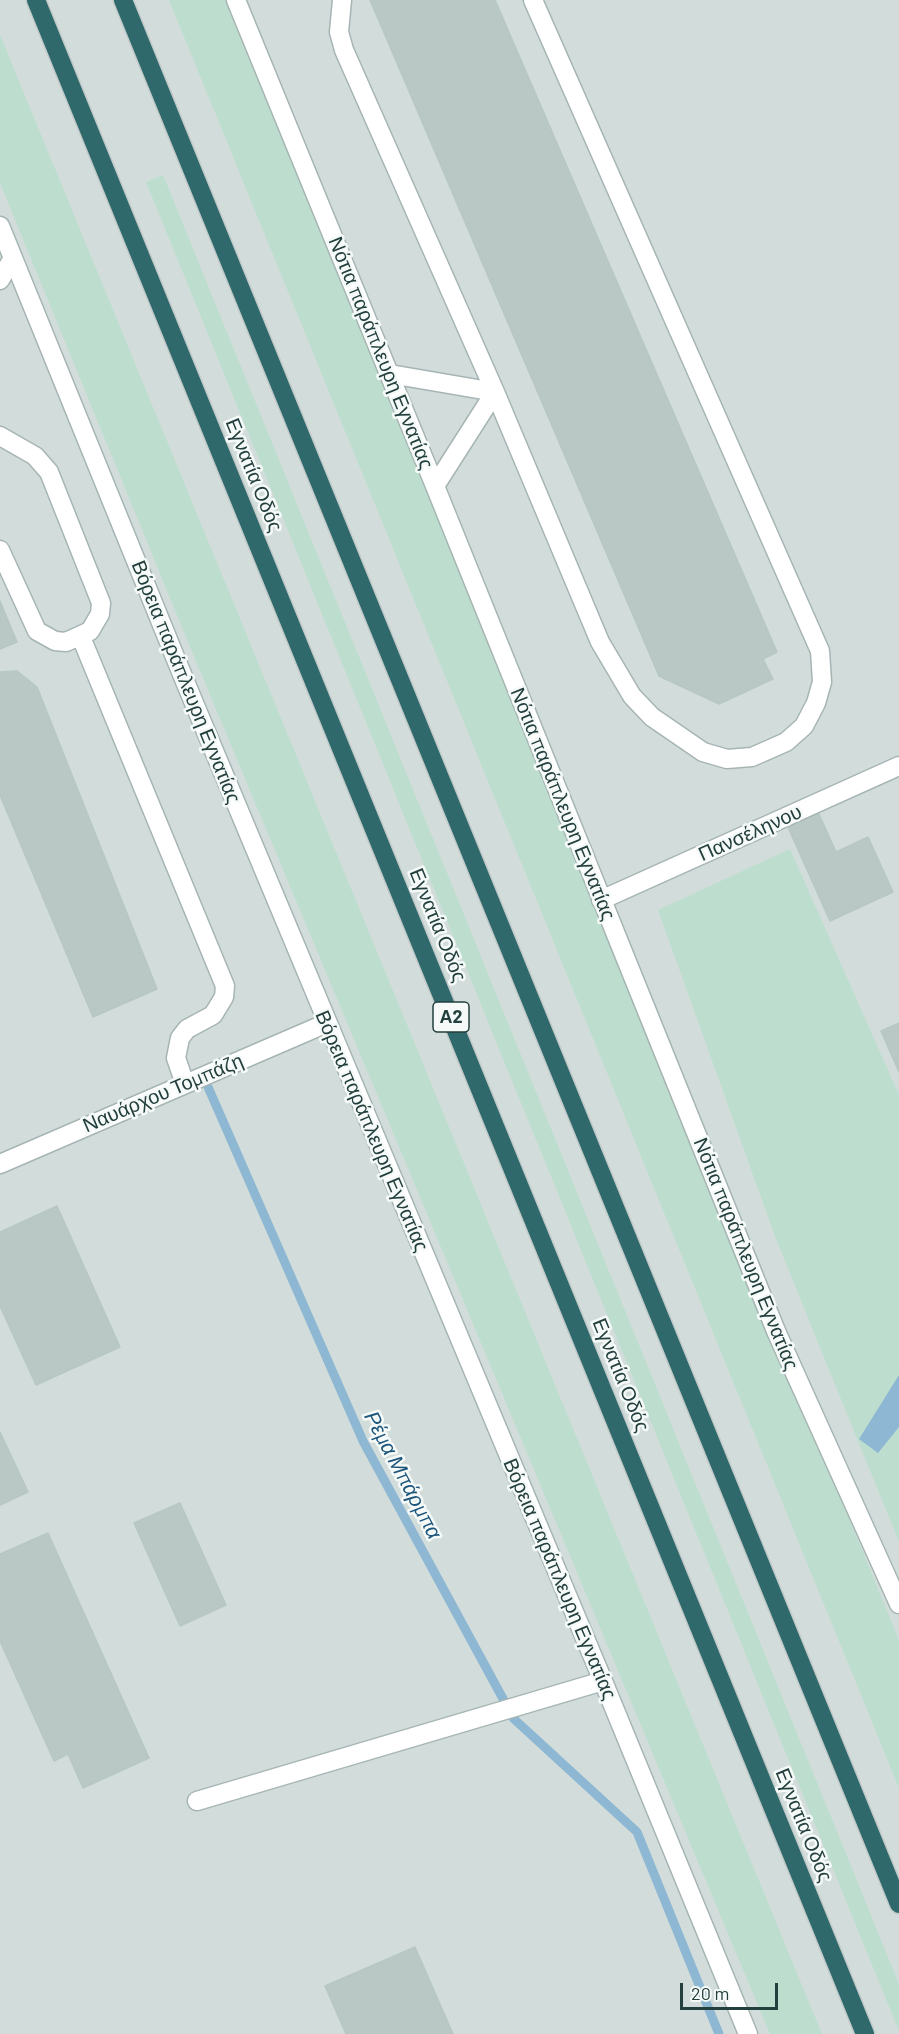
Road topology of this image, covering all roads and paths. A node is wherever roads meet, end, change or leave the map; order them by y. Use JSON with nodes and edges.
{"nodes":[{"id":1,"x":36,"y":0,"type":"edge"},
{"id":2,"x":123,"y":0,"type":"edge"},
{"id":3,"x":236,"y":0,"type":"edge"},
{"id":4,"x":342,"y":0,"type":"edge"},
{"id":5,"x":533,"y":0,"type":"edge"},
{"id":6,"x":0,"y":226,"type":"edge"},
{"id":7,"x":13,"y":258,"type":"junction"},
{"id":8,"x":0,"y":280,"type":"edge"},
{"id":9,"x":390,"y":374,"type":"junction"},
{"id":10,"x":495,"y":392,"type":"junction"},
{"id":11,"x":0,"y":436,"type":"edge"},
{"id":12,"x":435,"y":486,"type":"junction"},
{"id":13,"x":0,"y":550,"type":"edge"},
{"id":14,"x":81,"y":637,"type":"junction"},
{"id":15,"x":899,"y":766,"type":"edge"},
{"id":16,"x":602,"y":900,"type":"junction"},
{"id":17,"x":327,"y":1023,"type":"junction"},
{"id":18,"x":185,"y":1084,"type":"junction"},
{"id":19,"x":0,"y":1164,"type":"edge"},
{"id":20,"x":899,"y":1604,"type":"edge"},
{"id":21,"x":603,"y":1681,"type":"junction"},
{"id":22,"x":196,"y":1801,"type":"dead end"},
{"id":23,"x":899,"y":1904,"type":"edge"},
{"id":24,"x":748,"y":2034,"type":"edge"},
{"id":25,"x":865,"y":2034,"type":"edge"}],
"edges":[{"from":1,"to":25,"type":"highway","name":"Εγνατία Οδός","number":"Α2"},
{"from":2,"to":23,"type":"highway"},
{"from":3,"to":9,"type":"street","name":"Νότια παράπλευρη Εγνατίας"},
{"from":4,"to":10,"type":"street"},
{"from":5,"to":10,"type":"street"},
{"from":6,"to":7,"type":"street","name":"Βόρεια παράπλευρη Εγνατίας"},
{"from":7,"to":8,"type":"street"},
{"from":7,"to":17,"type":"street","name":"Βόρεια παράπλευρη Εγνατίας"},
{"from":9,"to":10,"type":"street"},
{"from":9,"to":12,"type":"street","name":"Νότια παράπλευρη Εγνατίας"},
{"from":10,"to":12,"type":"street"},
{"from":11,"to":14,"type":"street"},
{"from":12,"to":16,"type":"street","name":"Νότια παράπλευρη Εγνατίας"},
{"from":13,"to":14,"type":"street"},
{"from":14,"to":18,"type":"street"},
{"from":15,"to":16,"type":"street","name":"Πανσέληνου"},
{"from":16,"to":20,"type":"street","name":"Νότια παράπλευρη Εγνατίας"},
{"from":17,"to":18,"type":"street","name":"Ναυάρχου Τομπάζη"},
{"from":17,"to":21,"type":"street","name":"Βόρεια παράπλευρη Εγνατίας"},
{"from":18,"to":19,"type":"street","name":"Ναυάρχου Τομπάζη"},
{"from":21,"to":22,"type":"street"},
{"from":21,"to":24,"type":"street","name":"Βόρεια παράπλευρη Εγνατίας"}]}
